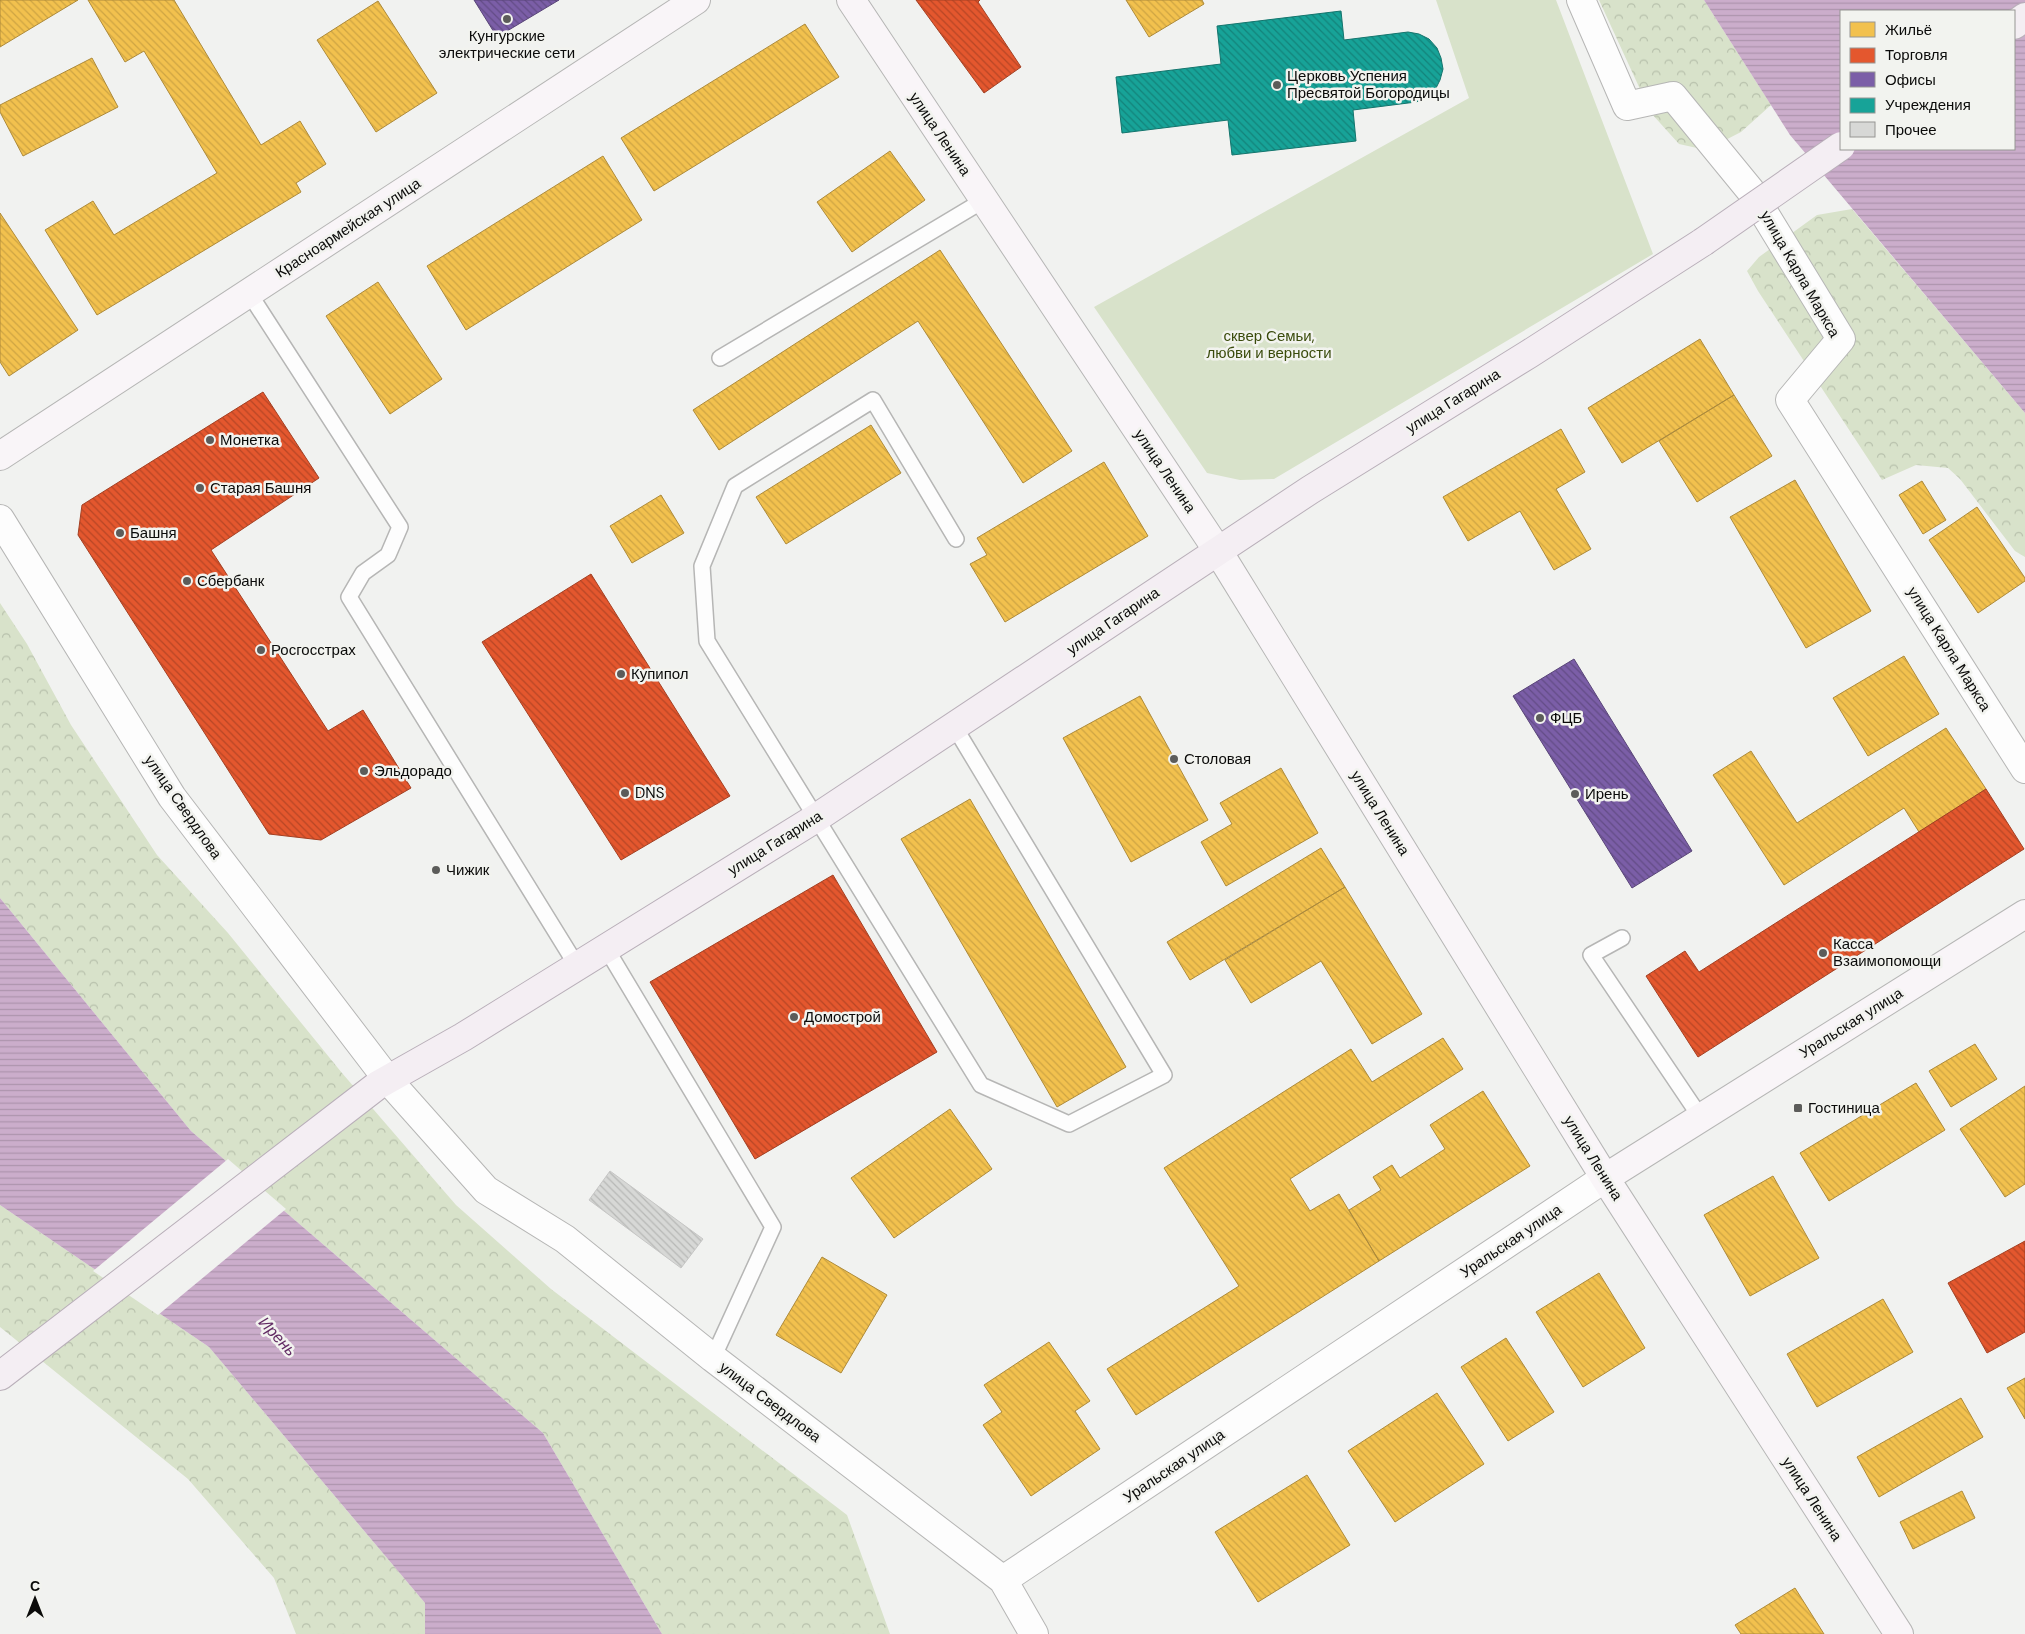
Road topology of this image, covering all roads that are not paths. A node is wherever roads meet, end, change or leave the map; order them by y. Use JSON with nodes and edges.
{"nodes":[{"id":1,"x":696,"y":0,"type":"edge"},
{"id":2,"x":850,"y":0,"type":"edge"},
{"id":3,"x":1582,"y":0,"type":"edge"},
{"id":4,"x":1840,"y":147,"type":"edge"},
{"id":5,"x":984,"y":200,"type":"junction"},
{"id":6,"x":249,"y":293,"type":"junction"},
{"id":7,"x":720,"y":358,"type":"dead end"},
{"id":8,"x":0,"y":456,"type":"edge"},
{"id":9,"x":0,"y":519,"type":"edge"},
{"id":10,"x":956,"y":539,"type":"dead end"},
{"id":11,"x":1218,"y":551,"type":"junction"},
{"id":12,"x":954,"y":726,"type":"junction"},
{"id":13,"x":2025,"y":769,"type":"edge"},
{"id":14,"x":816,"y":818,"type":"junction"},
{"id":15,"x":2025,"y":914,"type":"edge"},
{"id":16,"x":1622,"y":938,"type":"dead end"},
{"id":17,"x":606,"y":948,"type":"junction"},
{"id":18,"x":577,"y":966,"type":"junction"},
{"id":19,"x":383,"y":1083,"type":"junction"},
{"id":20,"x":1701,"y":1118,"type":"junction"},
{"id":21,"x":1605,"y":1178,"type":"junction"},
{"id":22,"x":714,"y":1358,"type":"junction"},
{"id":23,"x":0,"y":1376,"type":"edge"},
{"id":24,"x":1004,"y":1580,"type":"junction"},
{"id":25,"x":1034,"y":1634,"type":"edge"},
{"id":26,"x":1899,"y":1634,"type":"edge"}],
"edges":[{"from":1,"to":6,"type":"street","name":"Красноармейская улица"},
{"from":2,"to":5,"type":"street","name":"улица Ленина"},
{"from":3,"to":13,"type":"street","name":"улица Карла Маркса"},
{"from":4,"to":11,"type":"main road","name":"улица Гагарина","bridge":true},
{"from":5,"to":7,"type":"lane"},
{"from":5,"to":11,"type":"street","name":"улица Ленина"},
{"from":6,"to":8,"type":"street","name":"Красноармейская улица"},
{"from":6,"to":18,"type":"lane"},
{"from":9,"to":19,"type":"street","name":"улица Свердлова"},
{"from":10,"to":14,"type":"lane"},
{"from":11,"to":12,"type":"main road","name":"улица Гагарина"},
{"from":11,"to":21,"type":"street","name":"улица Ленина"},
{"from":12,"to":14,"type":"main road","name":"улица Гагарина"},
{"from":12,"to":14,"type":"lane"},
{"from":14,"to":17,"type":"main road","name":"улица Гагарина"},
{"from":15,"to":20,"type":"street","name":"Уральская улица"},
{"from":16,"to":20,"type":"lane"},
{"from":17,"to":18,"type":"main road","name":"улица Гагарина"},
{"from":17,"to":22,"type":"lane"},
{"from":18,"to":19,"type":"main road","name":"улица Гагарина"},
{"from":19,"to":22,"type":"street","name":"улица Свердлова"},
{"from":19,"to":23,"type":"main road","name":"улица Гагарина"},
{"from":20,"to":21,"type":"street","name":"Уральская улица"},
{"from":21,"to":24,"type":"street","name":"Уральская улица"},
{"from":21,"to":26,"type":"street","name":"улица Ленина"},
{"from":22,"to":24,"type":"street","name":"улица Свердлова"},
{"from":24,"to":25,"type":"street","name":"улица Свердлова"}]}
